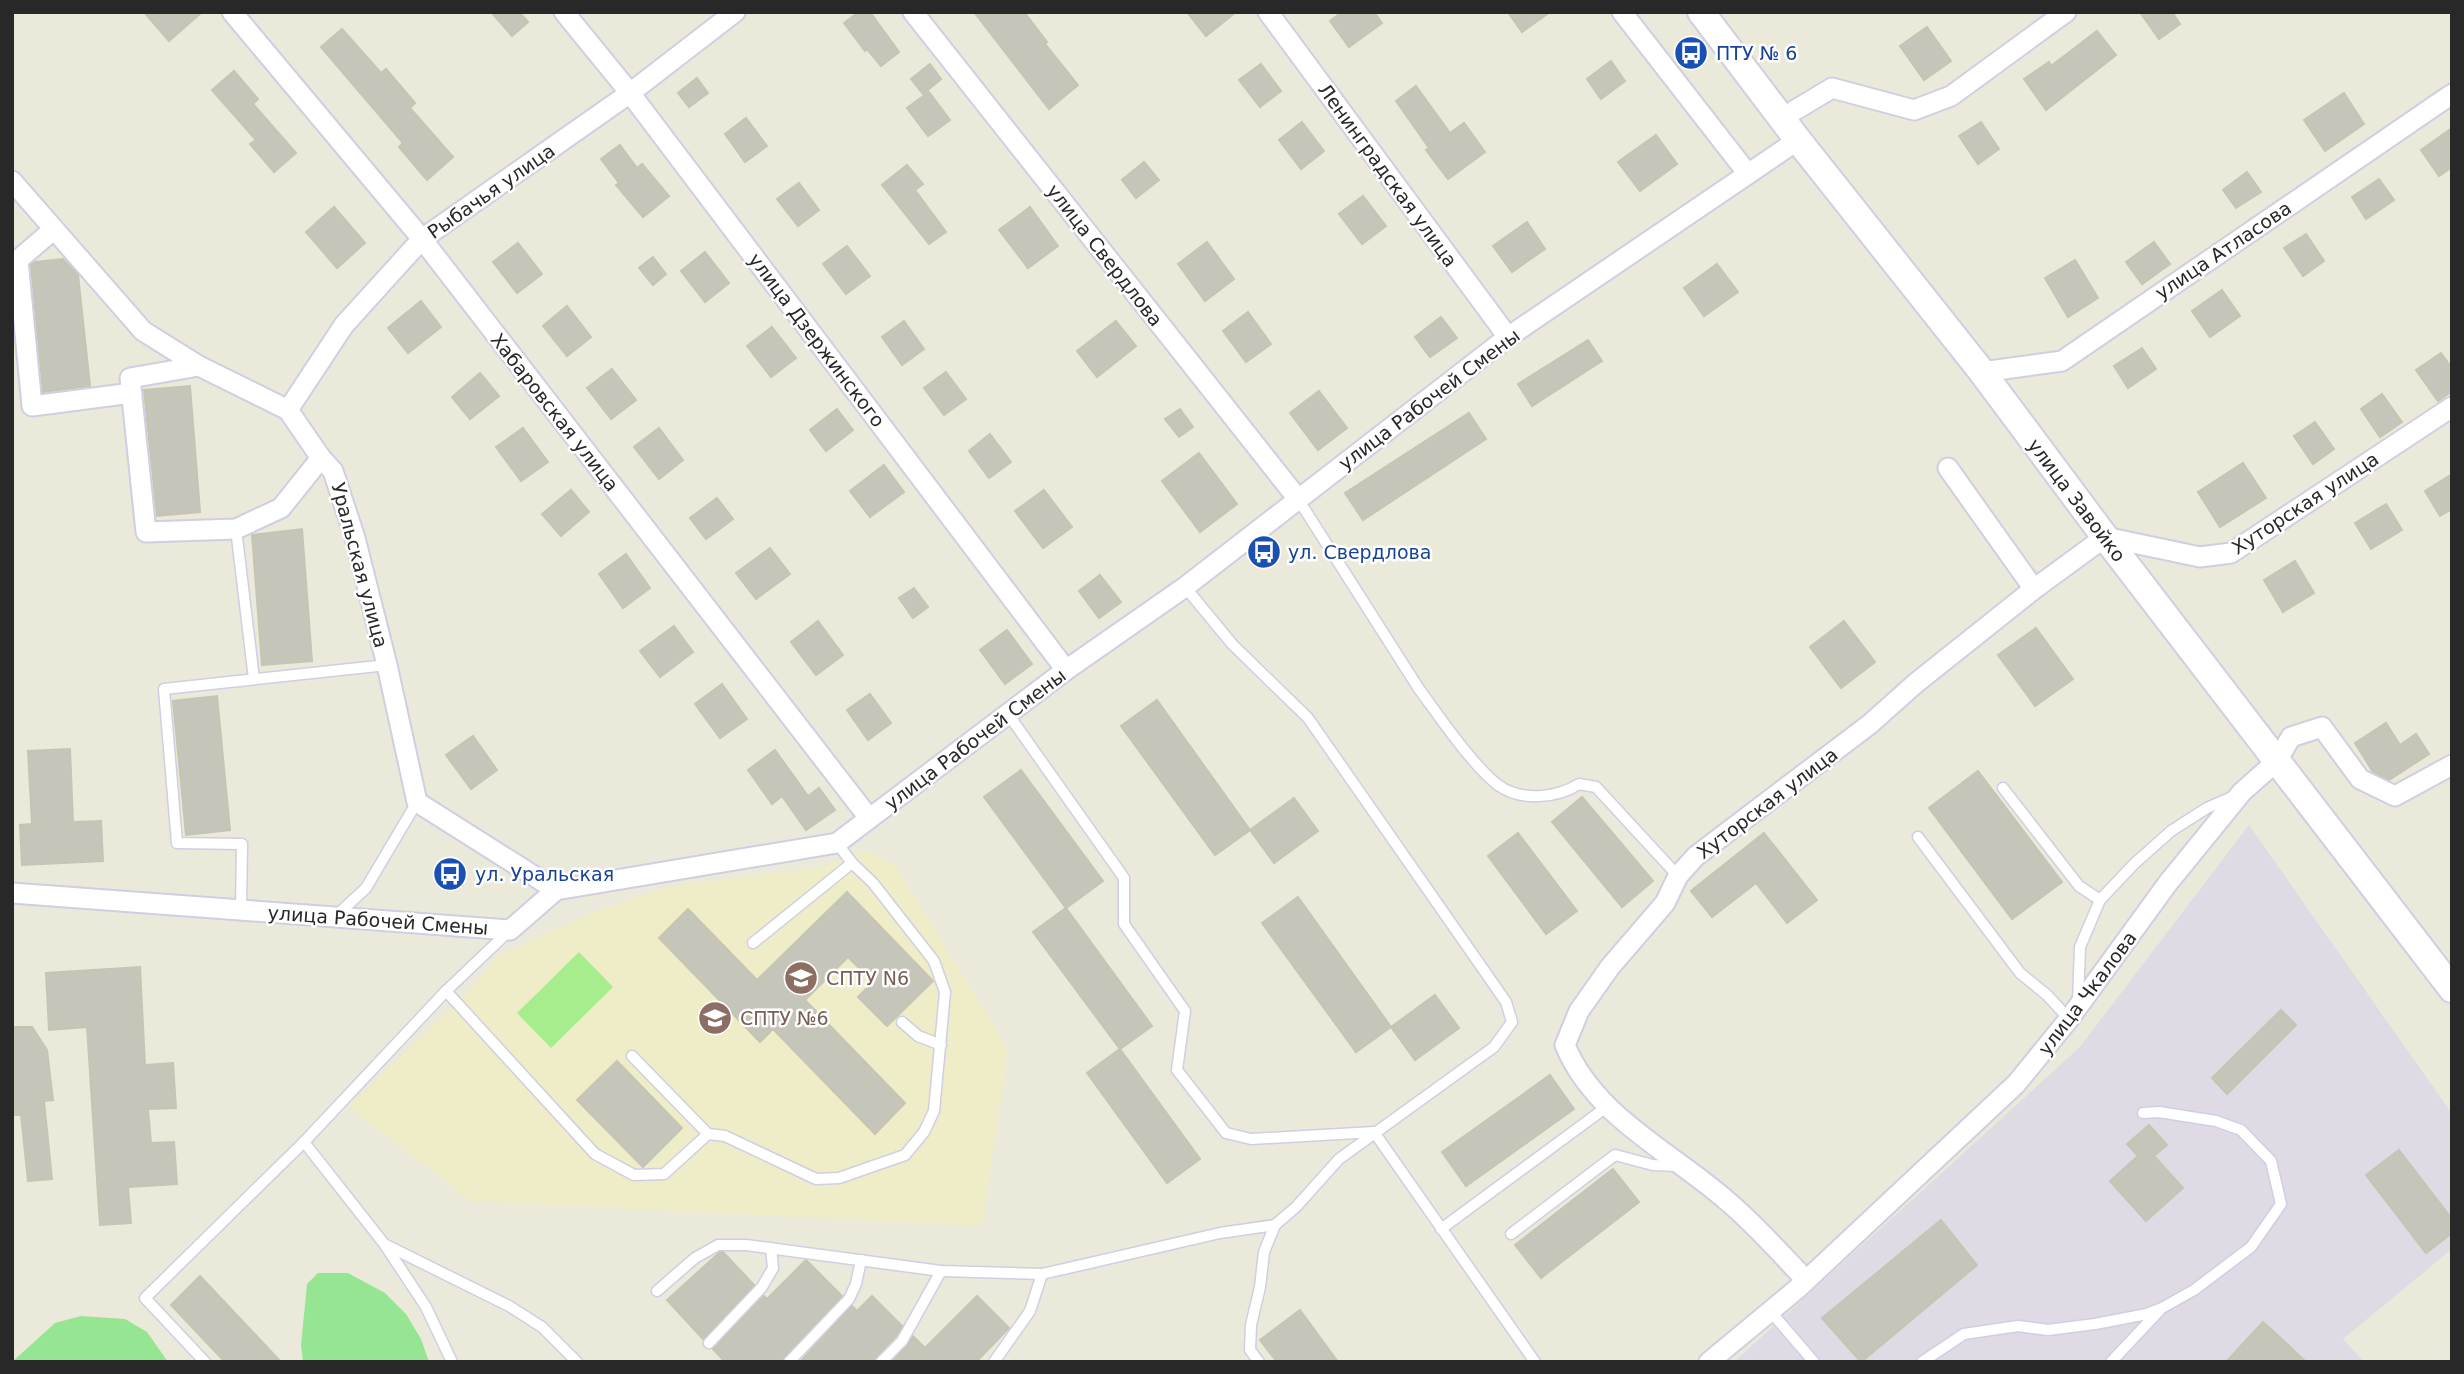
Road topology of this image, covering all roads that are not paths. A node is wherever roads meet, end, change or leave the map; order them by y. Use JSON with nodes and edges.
{"nodes":[{"id":1,"x":232,"y":12,"type":"edge"},
{"id":2,"x":564,"y":12,"type":"edge"},
{"id":3,"x":735,"y":12,"type":"edge"},
{"id":4,"x":913,"y":12,"type":"edge"},
{"id":5,"x":1268,"y":12,"type":"edge"},
{"id":6,"x":1622,"y":12,"type":"edge"},
{"id":7,"x":1702,"y":12,"type":"edge"},
{"id":8,"x":2066,"y":12,"type":"edge"},
{"id":9,"x":631,"y":93,"type":"junction"},
{"id":10,"x":2452,"y":93,"type":"edge"},
{"id":11,"x":1782,"y":118,"type":"junction"},
{"id":12,"x":1798,"y":140,"type":"junction"},
{"id":13,"x":1748,"y":174,"type":"junction"},
{"id":14,"x":12,"y":181,"type":"edge"},
{"id":15,"x":53,"y":230,"type":"junction"},
{"id":16,"x":422,"y":239,"type":"junction"},
{"id":17,"x":16,"y":286,"type":"edge"},
{"id":18,"x":1508,"y":337,"type":"junction"},
{"id":19,"x":199,"y":366,"type":"junction"},
{"id":20,"x":1982,"y":372,"type":"junction"},
{"id":21,"x":132,"y":393,"type":"junction"},
{"id":22,"x":2452,"y":407,"type":"edge"},
{"id":23,"x":288,"y":411,"type":"junction"},
{"id":24,"x":320,"y":457,"type":"junction"},
{"id":25,"x":1948,"y":468,"type":"dead end"},
{"id":26,"x":1298,"y":499,"type":"junction"},
{"id":27,"x":236,"y":529,"type":"junction"},
{"id":28,"x":2105,"y":537,"type":"junction"},
{"id":29,"x":1185,"y":587,"type":"junction"},
{"id":30,"x":2034,"y":589,"type":"junction"},
{"id":31,"x":387,"y":665,"type":"junction"},
{"id":32,"x":1066,"y":670,"type":"junction"},
{"id":33,"x":254,"y":680,"type":"junction"},
{"id":34,"x":1008,"y":713,"type":"junction"},
{"id":35,"x":2277,"y":761,"type":"junction"},
{"id":36,"x":2452,"y":765,"type":"edge"},
{"id":37,"x":2003,"y":788,"type":"dead end"},
{"id":38,"x":2242,"y":792,"type":"junction"},
{"id":39,"x":417,"y":802,"type":"junction"},
{"id":40,"x":869,"y":818,"type":"junction"},
{"id":41,"x":1918,"y":837,"type":"dead end"},
{"id":42,"x":837,"y":843,"type":"junction"},
{"id":43,"x":852,"y":863,"type":"junction"},
{"id":44,"x":1678,"y":876,"type":"junction"},
{"id":45,"x":556,"y":890,"type":"junction"},
{"id":46,"x":12,"y":893,"type":"edge"},
{"id":47,"x":2101,"y":900,"type":"junction"},
{"id":48,"x":241,"y":909,"type":"junction"},
{"id":49,"x":335,"y":916,"type":"junction"},
{"id":50,"x":510,"y":930,"type":"junction"},
{"id":51,"x":752,"y":943,"type":"dead end"},
{"id":52,"x":2452,"y":989,"type":"edge"},
{"id":53,"x":446,"y":991,"type":"junction"},
{"id":54,"x":2073,"y":1013,"type":"junction"},
{"id":55,"x":902,"y":1022,"type":"dead end"},
{"id":56,"x":941,"y":1045,"type":"junction"},
{"id":57,"x":632,"y":1056,"type":"dead end"},
{"id":58,"x":1608,"y":1106,"type":"junction"},
{"id":59,"x":2143,"y":1113,"type":"dead end"},
{"id":60,"x":1374,"y":1132,"type":"junction"},
{"id":61,"x":708,"y":1134,"type":"junction"},
{"id":62,"x":304,"y":1142,"type":"junction"},
{"id":63,"x":1685,"y":1166,"type":"junction"},
{"id":64,"x":1275,"y":1225,"type":"junction"},
{"id":65,"x":1441,"y":1229,"type":"junction"},
{"id":66,"x":1511,"y":1234,"type":"dead end"},
{"id":67,"x":385,"y":1245,"type":"junction"},
{"id":68,"x":771,"y":1248,"type":"junction"},
{"id":69,"x":861,"y":1260,"type":"junction"},
{"id":70,"x":942,"y":1271,"type":"junction"},
{"id":71,"x":1042,"y":1274,"type":"junction"},
{"id":72,"x":1806,"y":1280,"type":"junction"},
{"id":73,"x":657,"y":1291,"type":"dead end"},
{"id":74,"x":2162,"y":1308,"type":"junction"},
{"id":75,"x":1770,"y":1311,"type":"junction"},
{"id":76,"x":709,"y":1343,"type":"dead end"},
{"id":77,"x":205,"y":1362,"type":"edge"},
{"id":78,"x":452,"y":1362,"type":"edge"},
{"id":79,"x":577,"y":1362,"type":"edge"},
{"id":80,"x":789,"y":1362,"type":"edge"},
{"id":81,"x":881,"y":1362,"type":"edge"},
{"id":82,"x":994,"y":1362,"type":"edge"},
{"id":83,"x":1259,"y":1362,"type":"edge"},
{"id":84,"x":1535,"y":1362,"type":"edge"},
{"id":85,"x":1709,"y":1362,"type":"edge"},
{"id":86,"x":1814,"y":1362,"type":"edge"},
{"id":87,"x":1922,"y":1362,"type":"edge"},
{"id":88,"x":2111,"y":1362,"type":"edge"}],
"edges":[{"from":1,"to":16,"type":"street","name":"Хабаровская улица"},
{"from":2,"to":9,"type":"street","name":"улица Дзержинского"},
{"from":3,"to":9,"type":"street","name":"Рыбачья улица"},
{"from":4,"to":26,"type":"street","name":"улица Свердлова"},
{"from":5,"to":18,"type":"street","name":"Ленинградская улица"},
{"from":6,"to":13,"type":"street"},
{"from":7,"to":11,"type":"main road","name":"улица Завойко"},
{"from":8,"to":11,"type":"street"},
{"from":9,"to":16,"type":"street","name":"Рыбачья улица"},
{"from":9,"to":32,"type":"street","name":"улица Дзержинского"},
{"from":10,"to":20,"type":"street","name":"улица Атласова"},
{"from":11,"to":12,"type":"main road","name":"улица Завойко"},
{"from":12,"to":13,"type":"street","name":"улица Рабочей Смены"},
{"from":12,"to":20,"type":"main road","name":"улица Завойко"},
{"from":13,"to":18,"type":"street","name":"улица Рабочей Смены"},
{"from":14,"to":15,"type":"street","name":"Уральская улица"},
{"from":15,"to":17,"type":"street"},
{"from":15,"to":19,"type":"street","name":"Уральская улица"},
{"from":16,"to":23,"type":"street","name":"Рыбачья улица"},
{"from":16,"to":40,"type":"street","name":"Хабаровская улица"},
{"from":17,"to":21,"type":"street"},
{"from":18,"to":26,"type":"street","name":"улица Рабочей Смены"},
{"from":19,"to":21,"type":"street"},
{"from":19,"to":23,"type":"street","name":"Уральская улица"},
{"from":20,"to":28,"type":"main road","name":"улица Завойко"},
{"from":21,"to":27,"type":"street"},
{"from":22,"to":28,"type":"street","name":"Хуторская улица"},
{"from":23,"to":24,"type":"street","name":"Уральская улица"},
{"from":24,"to":27,"type":"street"},
{"from":24,"to":31,"type":"street","name":"Уральская улица"},
{"from":25,"to":30,"type":"street"},
{"from":26,"to":29,"type":"street","name":"улица Рабочей Смены"},
{"from":26,"to":44,"type":"lane"},
{"from":27,"to":33,"type":"lane"},
{"from":28,"to":30,"type":"street","name":"Хуторская улица"},
{"from":28,"to":35,"type":"main road","name":"улица Завойко"},
{"from":29,"to":32,"type":"street","name":"улица Рабочей Смены"},
{"from":29,"to":60,"type":"lane"},
{"from":30,"to":44,"type":"street","name":"Хуторская улица"},
{"from":31,"to":33,"type":"lane"},
{"from":31,"to":39,"type":"street","name":"Уральская улица"},
{"from":32,"to":34,"type":"street","name":"улица Рабочей Смены"},
{"from":33,"to":48,"type":"lane"},
{"from":34,"to":40,"type":"street","name":"улица Рабочей Смены"},
{"from":34,"to":60,"type":"lane"},
{"from":35,"to":36,"type":"street","name":"улица Чкалова"},
{"from":35,"to":38,"type":"street","name":"улица Чкалова"},
{"from":35,"to":52,"type":"main road","name":"улица Завойко"},
{"from":37,"to":47,"type":"lane"},
{"from":38,"to":47,"type":"lane"},
{"from":38,"to":54,"type":"street","name":"улица Чкалова"},
{"from":39,"to":45,"type":"street"},
{"from":39,"to":49,"type":"lane"},
{"from":40,"to":42,"type":"street","name":"улица Рабочей Смены"},
{"from":41,"to":54,"type":"lane"},
{"from":42,"to":43,"type":"lane"},
{"from":42,"to":45,"type":"street","name":"улица Рабочей Смены"},
{"from":43,"to":51,"type":"lane"},
{"from":43,"to":56,"type":"lane"},
{"from":44,"to":58,"type":"street","name":"Хуторская улица"},
{"from":45,"to":50,"type":"street","name":"улица Рабочей Смены"},
{"from":46,"to":48,"type":"street","name":"улица Рабочей Смены"},
{"from":47,"to":54,"type":"lane"},
{"from":48,"to":49,"type":"street","name":"улица Рабочей Смены"},
{"from":49,"to":50,"type":"street","name":"улица Рабочей Смены"},
{"from":50,"to":53,"type":"lane"},
{"from":53,"to":61,"type":"lane"},
{"from":53,"to":62,"type":"lane"},
{"from":54,"to":72,"type":"street","name":"улица Чкалова"},
{"from":55,"to":56,"type":"lane"},
{"from":56,"to":61,"type":"lane"},
{"from":57,"to":61,"type":"lane"},
{"from":58,"to":63,"type":"street","name":"Хуторская улица"},
{"from":58,"to":65,"type":"lane"},
{"from":59,"to":74,"type":"lane"},
{"from":60,"to":64,"type":"lane"},
{"from":60,"to":65,"type":"lane"},
{"from":62,"to":67,"type":"lane"},
{"from":62,"to":77,"type":"lane"},
{"from":63,"to":66,"type":"lane"},
{"from":63,"to":72,"type":"street","name":"Хуторская улица"},
{"from":64,"to":71,"type":"lane"},
{"from":64,"to":83,"type":"lane"},
{"from":65,"to":84,"type":"lane"},
{"from":67,"to":78,"type":"lane"},
{"from":67,"to":79,"type":"lane"},
{"from":68,"to":69,"type":"lane"},
{"from":68,"to":73,"type":"lane"},
{"from":68,"to":76,"type":"lane"},
{"from":69,"to":70,"type":"lane"},
{"from":69,"to":80,"type":"lane"},
{"from":70,"to":71,"type":"lane"},
{"from":70,"to":81,"type":"lane"},
{"from":71,"to":82,"type":"lane"},
{"from":72,"to":75,"type":"street","name":"улица Чкалова"},
{"from":74,"to":87,"type":"lane"},
{"from":74,"to":88,"type":"lane"},
{"from":75,"to":85,"type":"street","name":"улица Чкалова"},
{"from":75,"to":86,"type":"lane"}]}
